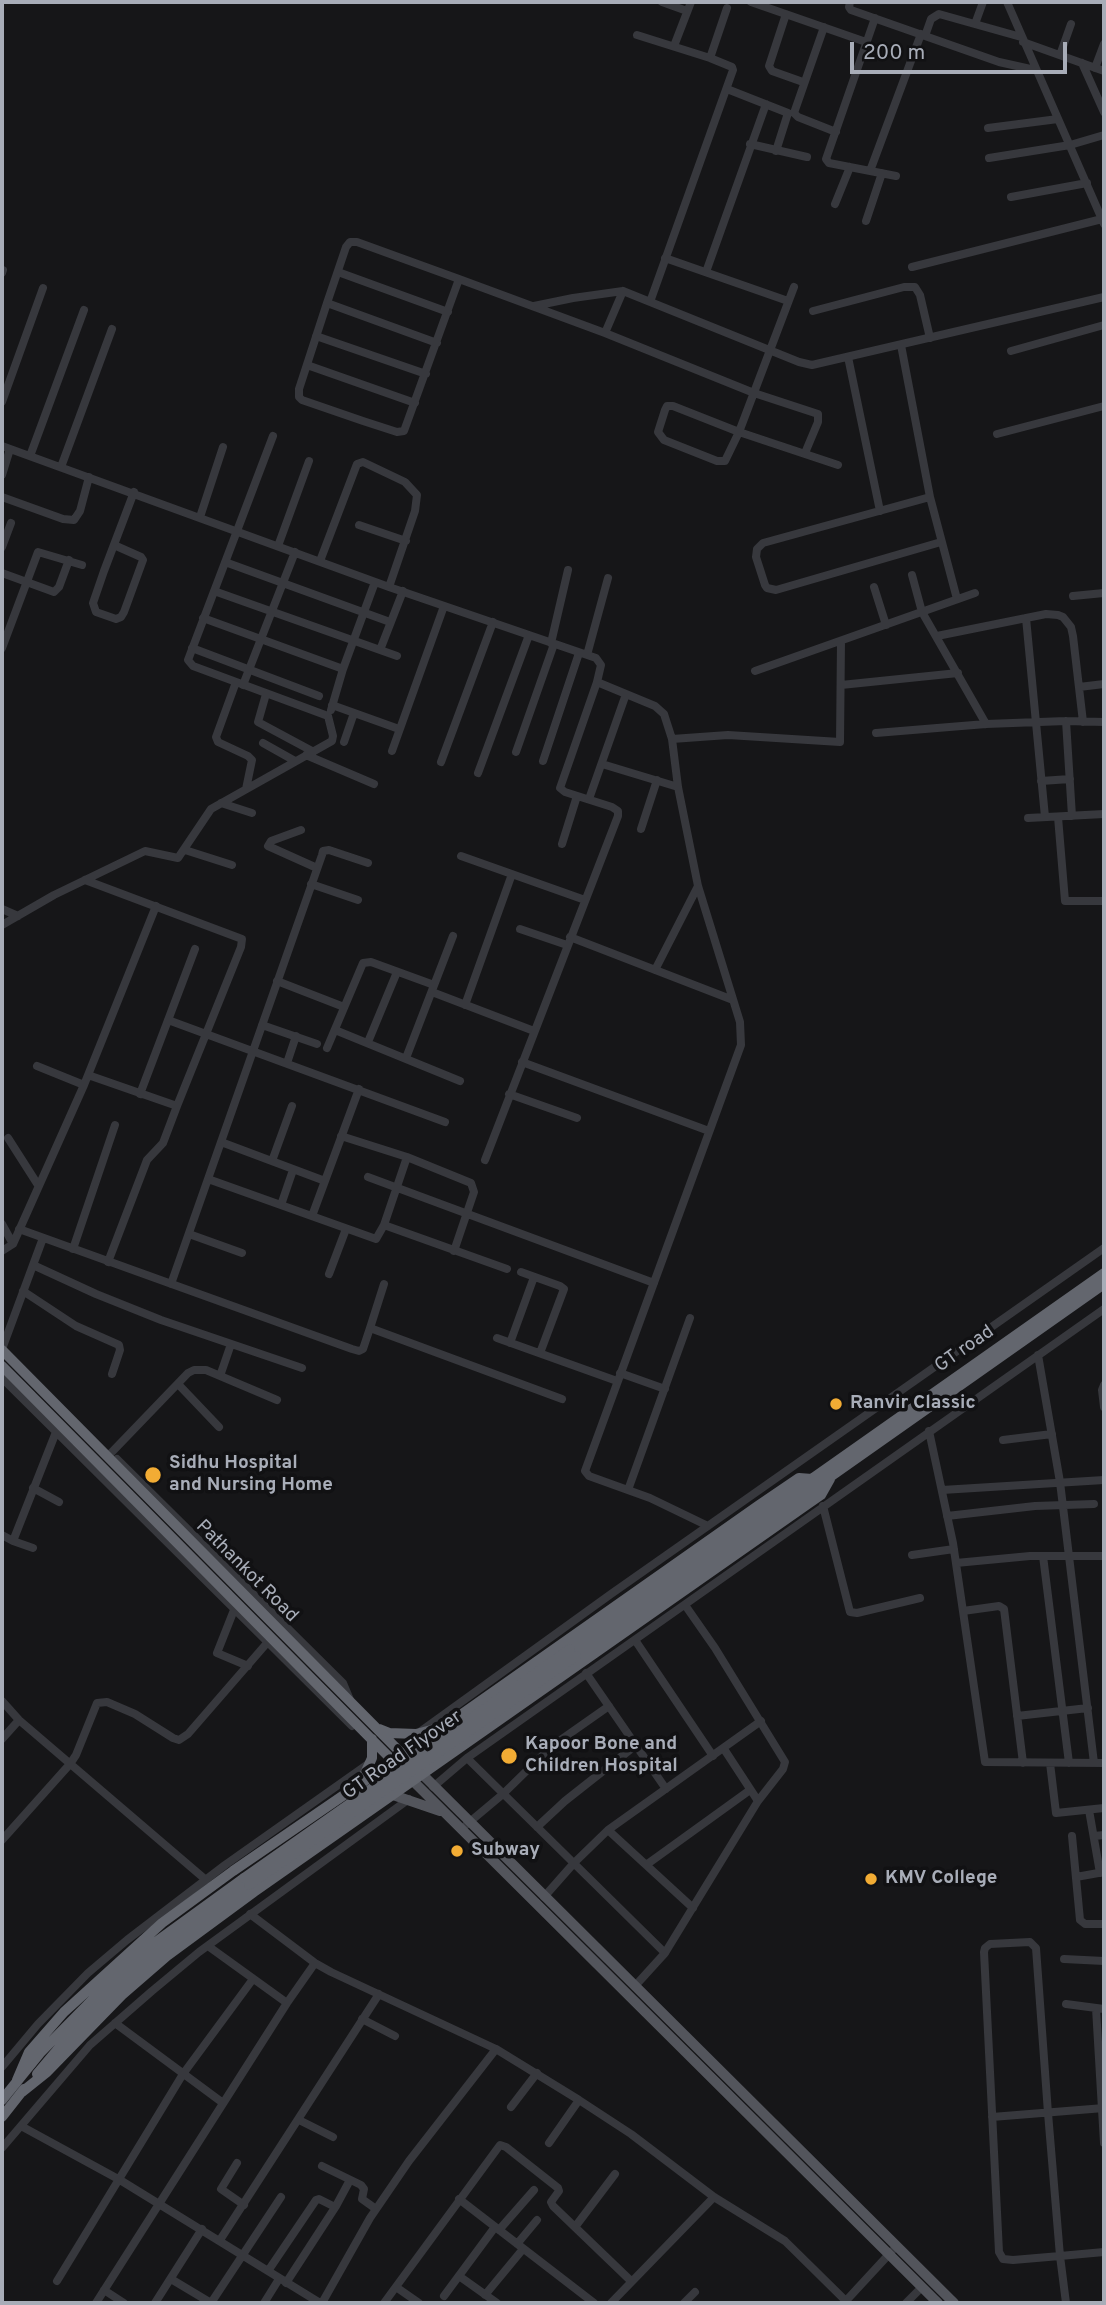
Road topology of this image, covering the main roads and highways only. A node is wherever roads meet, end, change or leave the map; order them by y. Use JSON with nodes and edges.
{"nodes":[{"id":1,"x":1104,"y":1273,"type":"edge"},
{"id":2,"x":1104,"y":1284,"type":"edge"},
{"id":3,"x":2,"y":1347,"type":"edge"},
{"id":4,"x":2,"y":1366,"type":"edge"},
{"id":5,"x":811,"y":1479,"type":"junction"},
{"id":6,"x":830,"y":1479,"type":"junction"},
{"id":7,"x":573,"y":1653,"type":"junction"},
{"id":8,"x":444,"y":1726,"type":"junction"},
{"id":9,"x":374,"y":1734,"type":"junction"},
{"id":10,"x":398,"y":1758,"type":"junction"},
{"id":11,"x":418,"y":1778,"type":"junction"},
{"id":12,"x":359,"y":1785,"type":"junction"},
{"id":13,"x":393,"y":1795,"type":"junction"},
{"id":14,"x":444,"y":1812,"type":"junction"},
{"id":15,"x":247,"y":1881,"type":"junction"},
{"id":16,"x":533,"y":1884,"type":"junction"},
{"id":17,"x":524,"y":1893,"type":"junction"},
{"id":18,"x":582,"y":1934,"type":"junction"},
{"id":19,"x":574,"y":1943,"type":"junction"},
{"id":20,"x":17,"y":2080,"type":"junction"},
{"id":21,"x":22,"y":2092,"type":"junction"},
{"id":22,"x":2,"y":2100,"type":"edge"},
{"id":23,"x":2,"y":2117,"type":"edge"},
{"id":24,"x":823,"y":2181,"type":"junction"},
{"id":25,"x":892,"y":2250,"type":"junction"},
{"id":26,"x":938,"y":2303,"type":"edge"},
{"id":27,"x":954,"y":2303,"type":"edge"}],
"edges":[{"from":1,"to":5,"type":"highway","name":"GT road"},
{"from":2,"to":6,"type":"highway","name":"GT road"},
{"from":3,"to":9,"type":"highway","name":"Pathankot Road"},
{"from":4,"to":9,"type":"highway"},
{"from":5,"to":7,"type":"highway","name":"GT Road Flyover"},
{"from":5,"to":8,"type":"highway"},
{"from":6,"to":7,"type":"highway","name":"GT Road Flyover"},
{"from":6,"to":11,"type":"highway"},
{"from":7,"to":15,"type":"highway","name":"GT Road Flyover","bridge":true},
{"from":8,"to":9,"type":"highway"},
{"from":8,"to":10,"type":"highway"},
{"from":9,"to":10,"type":"highway"},
{"from":9,"to":12,"type":"highway"},
{"from":10,"to":11,"type":"highway"},
{"from":10,"to":12,"type":"highway"},
{"from":11,"to":13,"type":"highway"},
{"from":11,"to":14,"type":"main road"},
{"from":11,"to":16,"type":"main road"},
{"from":12,"to":20,"type":"highway"},
{"from":13,"to":14,"type":"main road"},
{"from":13,"to":21,"type":"highway"},
{"from":14,"to":17,"type":"main road"},
{"from":15,"to":20,"type":"highway","name":"GT Road Flyover"},
{"from":15,"to":21,"type":"highway","name":"GT Road Flyover"},
{"from":16,"to":17,"type":"main road"},
{"from":16,"to":18,"type":"main road"},
{"from":17,"to":19,"type":"main road"},
{"from":18,"to":19,"type":"main road"},
{"from":18,"to":24,"type":"main road"},
{"from":19,"to":24,"type":"main road"},
{"from":20,"to":22,"type":"highway"},
{"from":21,"to":23,"type":"highway"},
{"from":24,"to":25,"type":"main road"},
{"from":25,"to":26,"type":"main road"},
{"from":25,"to":27,"type":"main road"}]}
